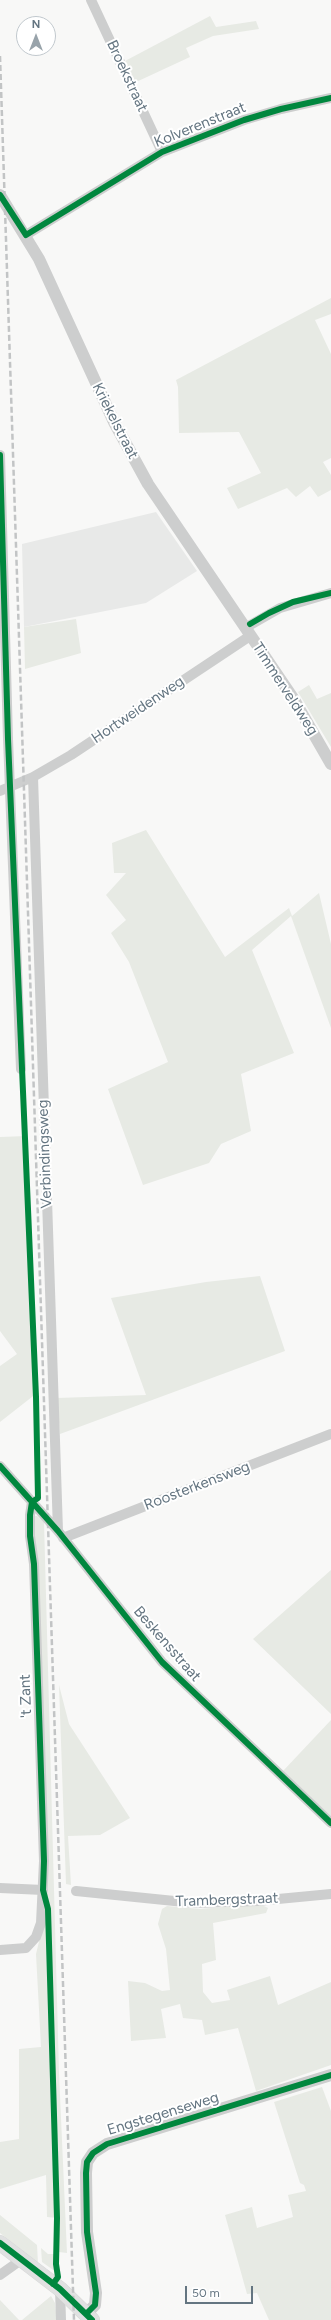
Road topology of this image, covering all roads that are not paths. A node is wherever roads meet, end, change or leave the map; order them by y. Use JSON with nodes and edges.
{"nodes":[{"id":1,"x":91,"y":0,"type":"edge"},
{"id":2,"x":331,"y":98,"type":"edge"},
{"id":3,"x":162,"y":152,"type":"junction"},
{"id":4,"x":0,"y":194,"type":"edge"},
{"id":5,"x":26,"y":234,"type":"junction"},
{"id":6,"x":0,"y":455,"type":"edge"},
{"id":7,"x":331,"y":592,"type":"edge"},
{"id":8,"x":247,"y":632,"type":"junction"},
{"id":9,"x":331,"y":764,"type":"edge"},
{"id":10,"x":34,"y":777,"type":"junction"},
{"id":11,"x":11,"y":787,"type":"junction"},
{"id":12,"x":0,"y":791,"type":"edge"},
{"id":13,"x":11,"y":931,"type":"dead end"},
{"id":14,"x":21,"y":1069,"type":"dead end"},
{"id":15,"x":331,"y":1434,"type":"edge"},
{"id":16,"x":0,"y":1466,"type":"edge"},
{"id":17,"x":32,"y":1502,"type":"junction"},
{"id":18,"x":61,"y":1534,"type":"junction"},
{"id":19,"x":331,"y":1823,"type":"edge"},
{"id":20,"x":0,"y":1888,"type":"edge"},
{"id":21,"x":43,"y":1890,"type":"junction"},
{"id":22,"x":76,"y":1891,"type":"dead end"},
{"id":23,"x":331,"y":1894,"type":"edge"},
{"id":24,"x":0,"y":1950,"type":"edge"},
{"id":25,"x":331,"y":2075,"type":"edge"},
{"id":26,"x":0,"y":2244,"type":"edge"},
{"id":27,"x":21,"y":2260,"type":"junction"},
{"id":28,"x":0,"y":2275,"type":"edge"},
{"id":29,"x":60,"y":2289,"type":"junction"},
{"id":30,"x":89,"y":2316,"type":"edge"},
{"id":31,"x":61,"y":2320,"type":"edge"}],
"edges":[{"from":1,"to":3,"type":"street","name":"Broekstraat"},
{"from":2,"to":3,"type":"street","name":"Kolverenstraat"},
{"from":3,"to":5,"type":"street","name":"Kolverenstraat"},
{"from":4,"to":5,"type":"street","name":"Kriekelstraat"},
{"from":5,"to":8,"type":"street","name":"Kriekelstraat"},
{"from":6,"to":11,"type":"street"},
{"from":7,"to":8,"type":"street","name":"Hortweidenweg"},
{"from":8,"to":9,"type":"street","name":"Timmerveldweg"},
{"from":8,"to":10,"type":"street","name":"Hortweidenweg"},
{"from":10,"to":11,"type":"street","name":"Hortweidenweg"},
{"from":10,"to":18,"type":"street","name":"Verbindingsweg"},
{"from":11,"to":12,"type":"street","name":"Hortweidenweg"},
{"from":11,"to":14,"type":"street"},
{"from":12,"to":13,"type":"street"},
{"from":15,"to":18,"type":"street","name":"Roosterkensweg"},
{"from":16,"to":17,"type":"street","name":"Beskensstraat"},
{"from":17,"to":18,"type":"street","name":"Beskensstraat"},
{"from":17,"to":21,"type":"street","name":"'t Zant"},
{"from":18,"to":19,"type":"street","name":"Beskensstraat"},
{"from":20,"to":21,"type":"street"},
{"from":21,"to":24,"type":"street","name":"'t Zant"},
{"from":22,"to":23,"type":"street","name":"Trambergstraat"},
{"from":25,"to":30,"type":"street","name":"Engstegenseweg"},
{"from":26,"to":27,"type":"main road"},
{"from":27,"to":28,"type":"street"},
{"from":27,"to":29,"type":"main road"},
{"from":29,"to":30,"type":"main road"},
{"from":29,"to":31,"type":"street"}]}
